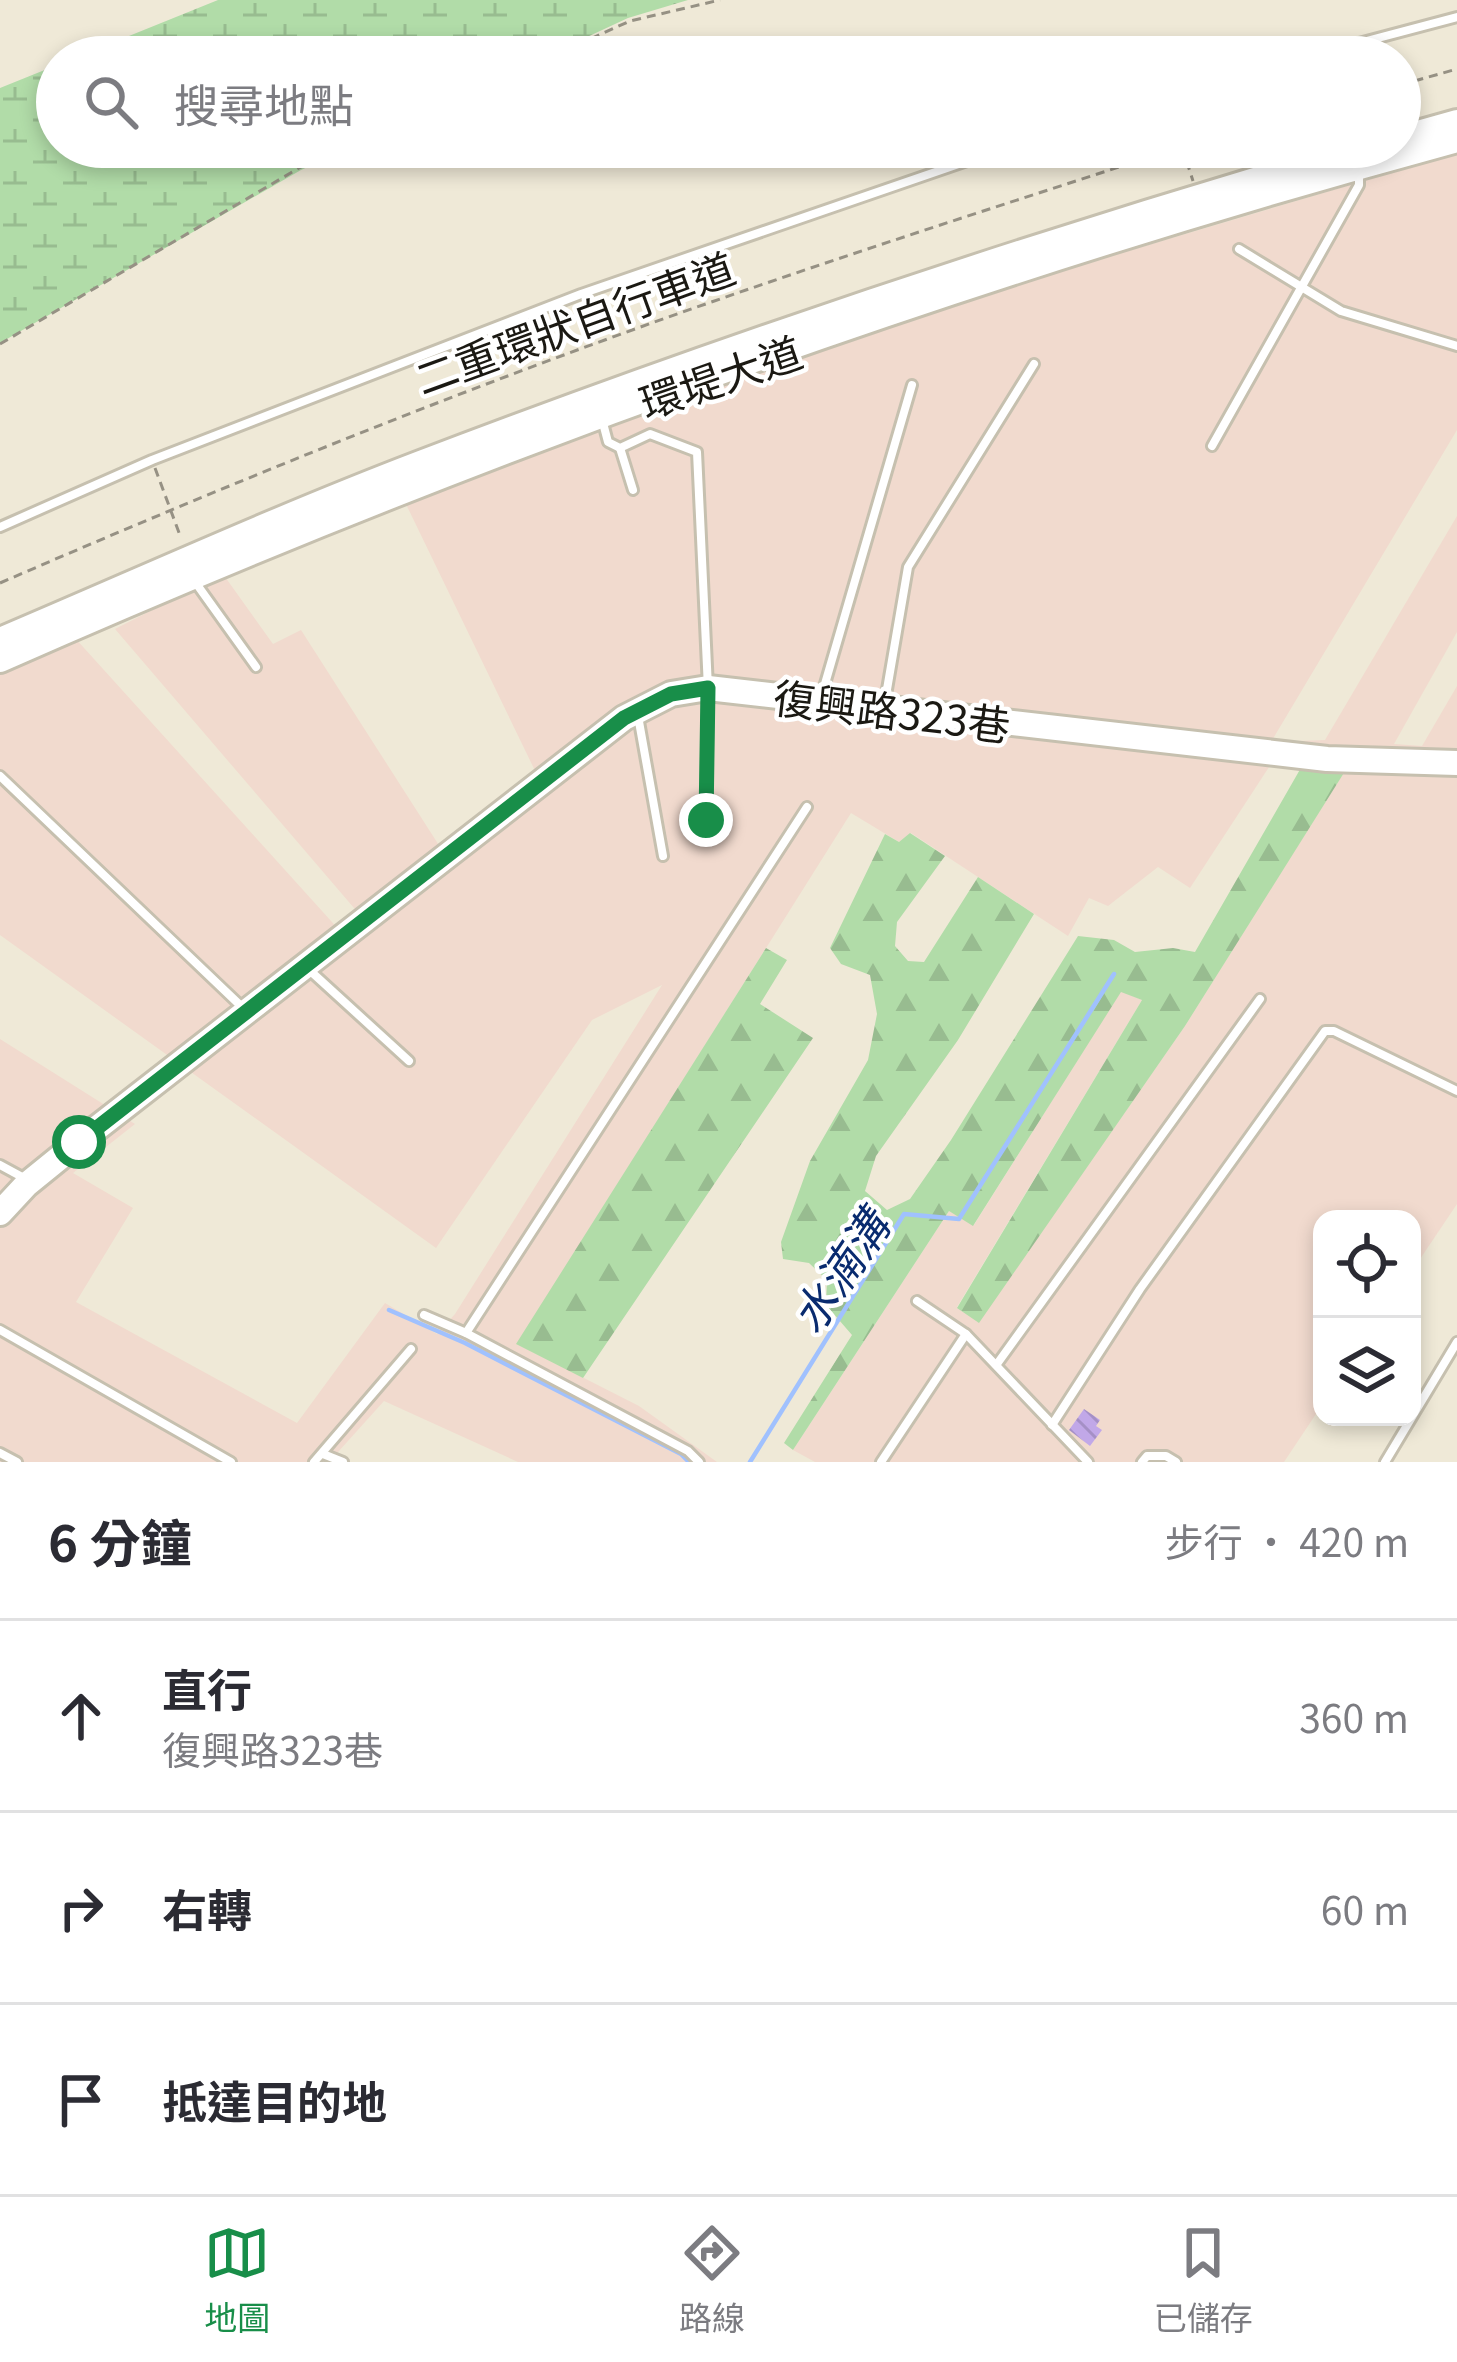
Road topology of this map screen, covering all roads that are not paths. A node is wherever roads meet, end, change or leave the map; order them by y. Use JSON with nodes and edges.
{"nodes":[{"id":1,"x":1457,"y":17,"type":"edge"},
{"id":2,"x":1385,"y":36,"type":"edge"},
{"id":3,"x":1457,"y":122,"type":"edge"},
{"id":4,"x":1421,"y":132,"type":"edge"},
{"id":5,"x":1457,"y":140,"type":"edge"},
{"id":6,"x":1421,"y":146,"type":"edge"},
{"id":7,"x":947,"y":168,"type":"edge"},
{"id":8,"x":1314,"y":168,"type":"edge"},
{"id":9,"x":1322,"y":168,"type":"edge"},
{"id":10,"x":1360,"y":168,"type":"edge"},
{"id":11,"x":1239,"y":249,"type":"dead end"},
{"id":12,"x":1303,"y":288,"type":"junction"},
{"id":13,"x":1457,"y":346,"type":"edge"},
{"id":14,"x":1034,"y":364,"type":"dead end"},
{"id":15,"x":912,"y":385,"type":"dead end"},
{"id":16,"x":601,"y":416,"type":"junction"},
{"id":17,"x":1212,"y":446,"type":"dead end"},
{"id":18,"x":620,"y":448,"type":"junction"},
{"id":19,"x":633,"y":490,"type":"dead end"},
{"id":20,"x":0,"y":526,"type":"edge"},
{"id":21,"x":192,"y":578,"type":"junction"},
{"id":22,"x":0,"y":640,"type":"edge"},
{"id":23,"x":0,"y":660,"type":"edge"},
{"id":24,"x":256,"y":668,"type":"dead end"},
{"id":25,"x":708,"y":688,"type":"junction"},
{"id":26,"x":820,"y":701,"type":"junction"},
{"id":27,"x":884,"y":709,"type":"junction"},
{"id":28,"x":637,"y":710,"type":"junction"},
{"id":29,"x":1457,"y":763,"type":"edge"},
{"id":30,"x":0,"y":776,"type":"edge"},
{"id":31,"x":807,"y":807,"type":"dead end"},
{"id":32,"x":706,"y":820,"type":"dead end"},
{"id":33,"x":663,"y":856,"type":"dead end"},
{"id":34,"x":305,"y":966,"type":"junction"},
{"id":35,"x":1259,"y":999,"type":"dead end"},
{"id":36,"x":247,"y":1012,"type":"junction"},
{"id":37,"x":409,"y":1061,"type":"dead end"},
{"id":38,"x":1457,"y":1091,"type":"edge"},
{"id":39,"x":0,"y":1165,"type":"edge"},
{"id":40,"x":30,"y":1182,"type":"junction"},
{"id":41,"x":0,"y":1213,"type":"edge"},
{"id":42,"x":916,"y":1301,"type":"dead end"},
{"id":43,"x":424,"y":1315,"type":"dead end"},
{"id":44,"x":0,"y":1330,"type":"edge"},
{"id":45,"x":466,"y":1333,"type":"junction"},
{"id":46,"x":966,"y":1334,"type":"junction"},
{"id":47,"x":1457,"y":1342,"type":"edge"},
{"id":48,"x":411,"y":1348,"type":"dead end"},
{"id":49,"x":997,"y":1364,"type":"junction"},
{"id":50,"x":1052,"y":1425,"type":"junction"},
{"id":51,"x":0,"y":1453,"type":"edge"},
{"id":52,"x":323,"y":1454,"type":"junction"},
{"id":53,"x":17,"y":1462,"type":"edge"},
{"id":54,"x":231,"y":1462,"type":"edge"},
{"id":55,"x":314,"y":1462,"type":"edge"},
{"id":56,"x":343,"y":1462,"type":"edge"},
{"id":57,"x":699,"y":1462,"type":"edge"},
{"id":58,"x":881,"y":1462,"type":"edge"},
{"id":59,"x":1088,"y":1462,"type":"edge"},
{"id":60,"x":1142,"y":1462,"type":"edge"},
{"id":61,"x":1177,"y":1462,"type":"edge"},
{"id":62,"x":1385,"y":1462,"type":"edge"}],
"edges":[{"from":1,"to":2,"type":"lane"},
{"from":3,"to":4,"type":"street"},
{"from":5,"to":6,"type":"street","name":"環堤大道"},
{"from":7,"to":20,"type":"lane"},
{"from":8,"to":22,"type":"street","name":"環堤大道"},
{"from":9,"to":16,"type":"street","name":"環堤大道"},
{"from":10,"to":12,"type":"lane"},
{"from":11,"to":12,"type":"lane"},
{"from":12,"to":13,"type":"lane"},
{"from":12,"to":17,"type":"lane"},
{"from":14,"to":27,"type":"lane"},
{"from":15,"to":26,"type":"lane"},
{"from":16,"to":18,"type":"lane"},
{"from":16,"to":21,"type":"street","name":"環堤大道"},
{"from":18,"to":19,"type":"lane"},
{"from":18,"to":25,"type":"lane"},
{"from":21,"to":23,"type":"street","name":"環堤大道"},
{"from":21,"to":24,"type":"lane"},
{"from":25,"to":26,"type":"street","name":"復興路323巷"},
{"from":25,"to":28,"type":"street","name":"復興路323巷"},
{"from":25,"to":32,"type":"lane"},
{"from":26,"to":27,"type":"street","name":"復興路323巷"},
{"from":27,"to":29,"type":"street","name":"復興路323巷"},
{"from":28,"to":33,"type":"lane"},
{"from":28,"to":34,"type":"street","name":"復興路323巷"},
{"from":30,"to":36,"type":"lane"},
{"from":31,"to":45,"type":"lane"},
{"from":34,"to":36,"type":"street","name":"復興路323巷"},
{"from":34,"to":37,"type":"lane"},
{"from":35,"to":49,"type":"lane"},
{"from":36,"to":40,"type":"street","name":"復興路323巷"},
{"from":38,"to":50,"type":"lane"},
{"from":39,"to":40,"type":"lane"},
{"from":40,"to":41,"type":"street","name":"復興路323巷"},
{"from":42,"to":46,"type":"lane"},
{"from":43,"to":45,"type":"lane"},
{"from":44,"to":54,"type":"lane"},
{"from":45,"to":57,"type":"lane"},
{"from":46,"to":49,"type":"lane"},
{"from":46,"to":58,"type":"lane"},
{"from":47,"to":62,"type":"lane"},
{"from":48,"to":52,"type":"lane"},
{"from":49,"to":50,"type":"lane"},
{"from":50,"to":59,"type":"lane"},
{"from":51,"to":53,"type":"lane"},
{"from":52,"to":55,"type":"lane"},
{"from":52,"to":56,"type":"lane"},
{"from":60,"to":61,"type":"lane"}]}
